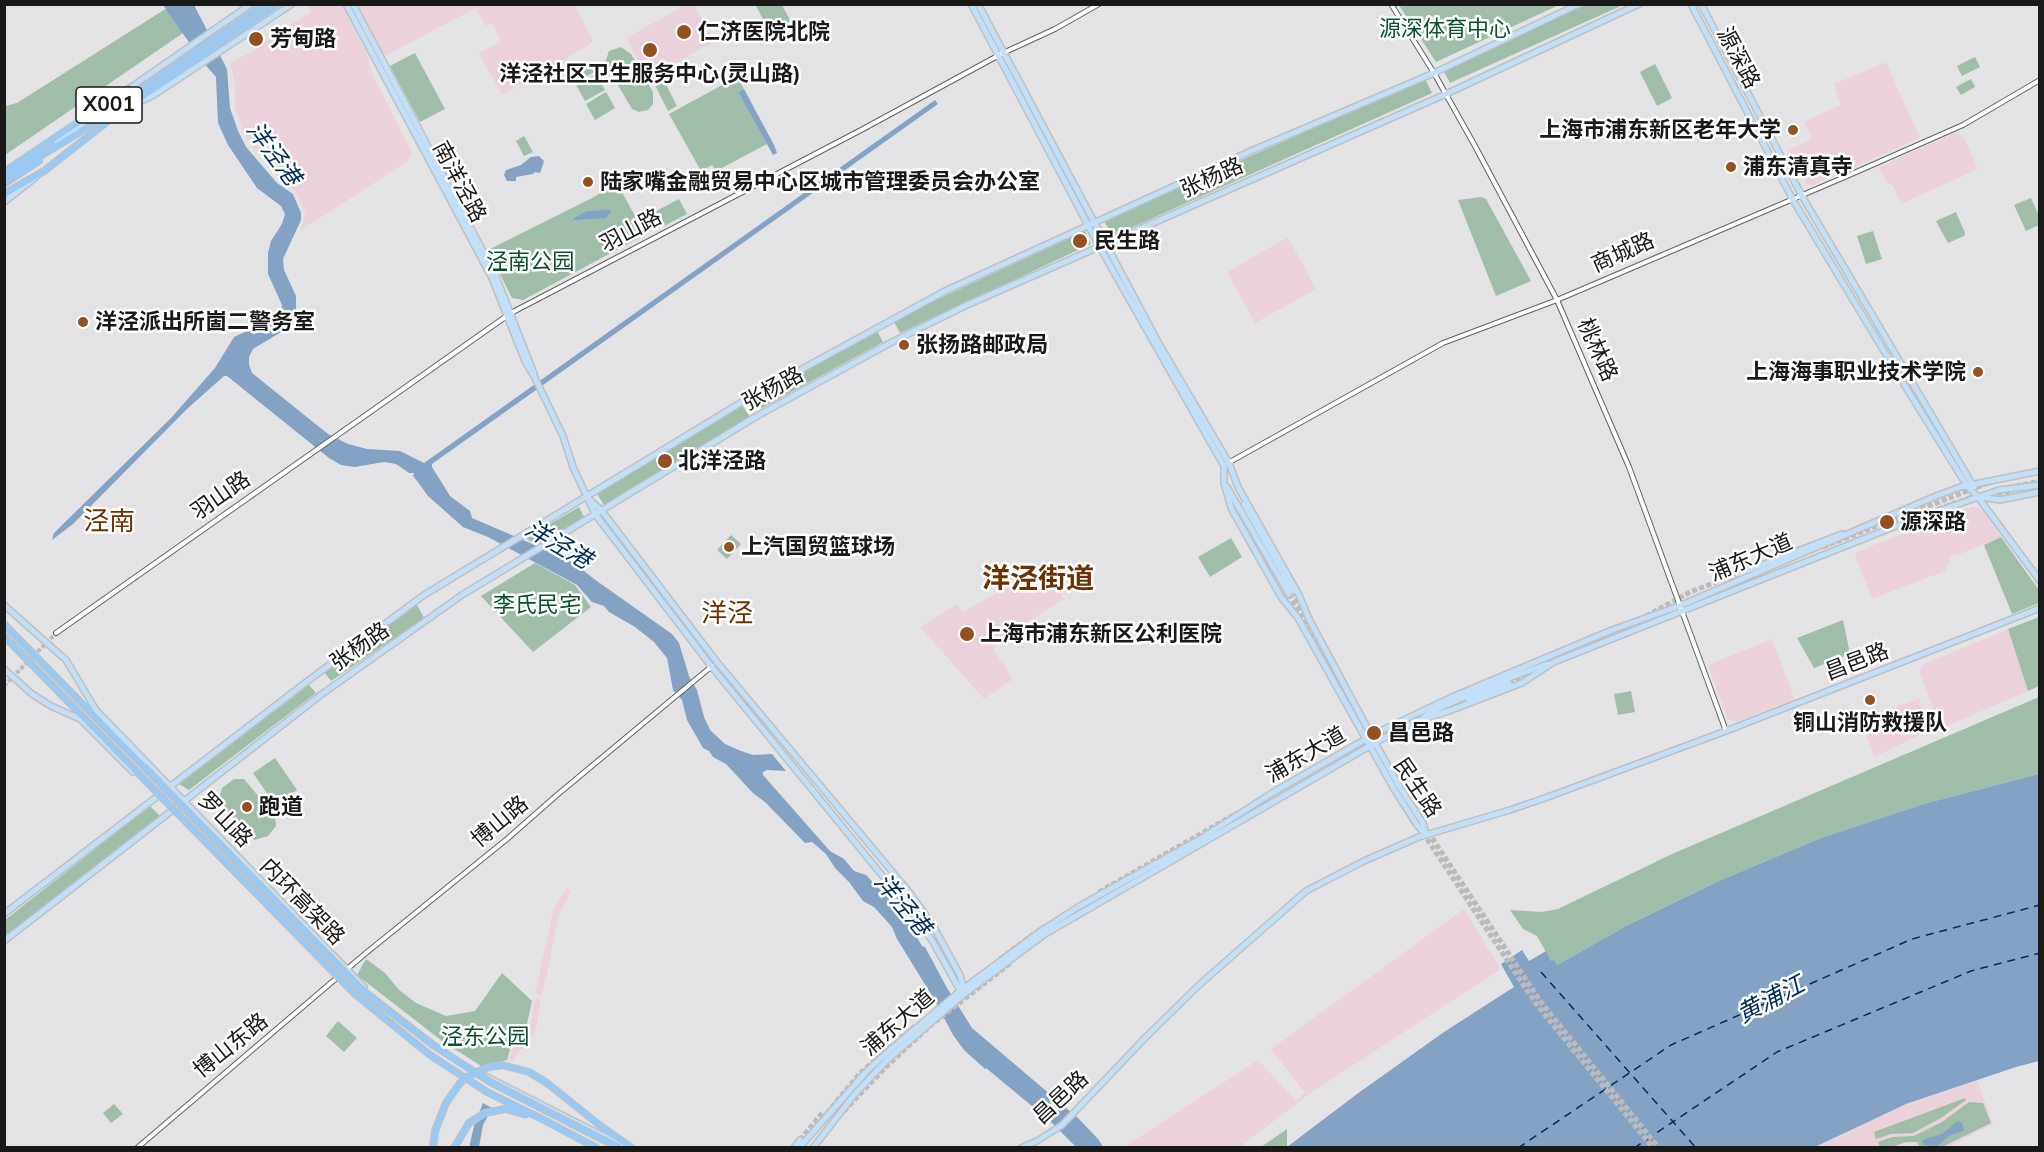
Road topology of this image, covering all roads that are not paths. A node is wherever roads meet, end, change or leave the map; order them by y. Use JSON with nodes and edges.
{"nodes":[{"id":1,"x":251,"y":4,"type":"edge"},
{"id":2,"x":265,"y":4,"type":"edge"},
{"id":3,"x":277,"y":4,"type":"edge"},
{"id":4,"x":292,"y":4,"type":"edge"},
{"id":5,"x":346,"y":4,"type":"edge"},
{"id":6,"x":353,"y":4,"type":"edge"},
{"id":7,"x":970,"y":4,"type":"edge"},
{"id":8,"x":978,"y":4,"type":"edge"},
{"id":9,"x":1099,"y":4,"type":"edge"},
{"id":10,"x":1391,"y":4,"type":"edge"},
{"id":11,"x":1579,"y":4,"type":"edge"},
{"id":12,"x":1639,"y":4,"type":"edge"},
{"id":13,"x":1691,"y":4,"type":"edge"},
{"id":14,"x":1701,"y":4,"type":"edge"},
{"id":15,"x":1000,"y":55,"type":"junction"},
{"id":16,"x":174,"y":70,"type":"junction"},
{"id":17,"x":1434,"y":73,"type":"junction"},
{"id":18,"x":2040,"y":80,"type":"edge"},
{"id":19,"x":129,"y":88,"type":"junction"},
{"id":20,"x":1446,"y":94,"type":"junction"},
{"id":21,"x":118,"y":113,"type":"junction"},
{"id":22,"x":56,"y":147,"type":"junction"},
{"id":23,"x":29,"y":163,"type":"junction"},
{"id":24,"x":44,"y":171,"type":"junction"},
{"id":25,"x":4,"y":172,"type":"edge"},
{"id":26,"x":4,"y":178,"type":"edge"},
{"id":27,"x":4,"y":184,"type":"edge"},
{"id":28,"x":4,"y":194,"type":"edge"},
{"id":29,"x":1802,"y":196,"type":"junction"},
{"id":30,"x":1793,"y":200,"type":"junction"},
{"id":31,"x":4,"y":202,"type":"edge"},
{"id":32,"x":1092,"y":223,"type":"junction"},
{"id":33,"x":1102,"y":245,"type":"junction"},
{"id":34,"x":1557,"y":300,"type":"junction"},
{"id":35,"x":509,"y":315,"type":"junction"},
{"id":36,"x":1226,"y":464,"type":"junction"},
{"id":37,"x":2040,"y":471,"type":"edge"},
{"id":38,"x":1224,"y":483,"type":"junction"},
{"id":39,"x":1974,"y":485,"type":"junction"},
{"id":40,"x":1967,"y":486,"type":"junction"},
{"id":41,"x":2040,"y":486,"type":"edge"},
{"id":42,"x":1238,"y":487,"type":"junction"},
{"id":43,"x":2013,"y":491,"type":"tunnel mouth"},
{"id":44,"x":2040,"y":492,"type":"edge"},
{"id":45,"x":585,"y":496,"type":"junction"},
{"id":46,"x":1978,"y":496,"type":"junction"},
{"id":47,"x":602,"y":511,"type":"junction"},
{"id":48,"x":595,"y":514,"type":"junction"},
{"id":49,"x":1847,"y":533,"type":"junction"},
{"id":50,"x":1816,"y":543,"type":"junction"},
{"id":51,"x":1806,"y":552,"type":"junction"},
{"id":52,"x":1738,"y":574,"type":"tunnel mouth"},
{"id":53,"x":2040,"y":581,"type":"edge"},
{"id":54,"x":4,"y":605,"type":"edge"},
{"id":55,"x":2040,"y":608,"type":"edge"},
{"id":56,"x":1680,"y":609,"type":"junction"},
{"id":57,"x":4,"y":624,"type":"edge"},
{"id":58,"x":56,"y":633,"type":"tunnel mouth"},
{"id":59,"x":4,"y":636,"type":"edge"},
{"id":60,"x":717,"y":662,"type":"junction"},
{"id":61,"x":1554,"y":662,"type":"junction"},
{"id":62,"x":711,"y":666,"type":"junction"},
{"id":63,"x":4,"y":669,"type":"edge"},
{"id":64,"x":1509,"y":683,"type":"tunnel mouth"},
{"id":65,"x":1417,"y":721,"type":"junction"},
{"id":66,"x":1726,"y":731,"type":"junction"},
{"id":67,"x":1370,"y":737,"type":"junction"},
{"id":68,"x":1373,"y":744,"type":"junction"},
{"id":69,"x":170,"y":787,"type":"junction"},
{"id":70,"x":158,"y":796,"type":"junction"},
{"id":71,"x":183,"y":801,"type":"junction"},
{"id":72,"x":171,"y":810,"type":"junction"},
{"id":73,"x":1426,"y":835,"type":"junction"},
{"id":74,"x":4,"y":914,"type":"edge"},
{"id":75,"x":4,"y":941,"type":"edge"},
{"id":76,"x":347,"y":970,"type":"junction"},
{"id":77,"x":337,"y":978,"type":"junction"},
{"id":78,"x":961,"y":993,"type":"junction"},
{"id":79,"x":936,"y":1015,"type":"junction"},
{"id":80,"x":542,"y":1119,"type":"junction"},
{"id":81,"x":800,"y":1140,"type":"tunnel mouth"},
{"id":82,"x":137,"y":1148,"type":"edge"},
{"id":83,"x":433,"y":1148,"type":"edge"},
{"id":84,"x":454,"y":1148,"type":"edge"},
{"id":85,"x":591,"y":1148,"type":"edge"},
{"id":86,"x":597,"y":1148,"type":"edge"},
{"id":87,"x":620,"y":1148,"type":"edge"},
{"id":88,"x":627,"y":1148,"type":"edge"},
{"id":89,"x":632,"y":1148,"type":"edge"},
{"id":90,"x":794,"y":1148,"type":"edge"},
{"id":91,"x":799,"y":1148,"type":"edge"},
{"id":92,"x":813,"y":1148,"type":"edge"},
{"id":93,"x":1021,"y":1148,"type":"edge"}],
"edges":[{"from":1,"to":19,"type":"main road","number":"X001"},
{"from":2,"to":16,"type":"highway","number":"X001"},
{"from":3,"to":16,"type":"highway","number":"X001"},
{"from":4,"to":21,"type":"main road","number":"X001"},
{"from":5,"to":35,"type":"main road","name":"南洋泾路"},
{"from":6,"to":35,"type":"main road","name":"南洋泾路"},
{"from":7,"to":15,"type":"main road","name":"民生路"},
{"from":8,"to":15,"type":"main road","name":"民生路"},
{"from":9,"to":15,"type":"street","name":"羽山路"},
{"from":10,"to":17,"type":"street","name":"桃林路"},
{"from":11,"to":17,"type":"main road","name":"张杨路"},
{"from":12,"to":20,"type":"main road","name":"张杨路"},
{"from":13,"to":30,"type":"main road","name":"源深路"},
{"from":14,"to":29,"type":"main road","name":"源深路"},
{"from":15,"to":32,"type":"main road","name":"民生路"},
{"from":15,"to":35,"type":"street","name":"羽山路"},
{"from":16,"to":21,"type":"highway","number":"X001"},
{"from":16,"to":22,"type":"highway","number":"X001"},
{"from":17,"to":20,"type":"street","name":"桃林路"},
{"from":17,"to":32,"type":"main road","name":"张杨路"},
{"from":18,"to":29,"type":"street","name":"商城路"},
{"from":19,"to":23,"type":"main road","number":"X001"},
{"from":19,"to":25,"type":"highway"},
{"from":20,"to":33,"type":"main road","name":"张杨路"},
{"from":20,"to":34,"type":"street","name":"桃林路"},
{"from":21,"to":24,"type":"highway","number":"X001"},
{"from":22,"to":23,"type":"highway","number":"X001"},
{"from":22,"to":27,"type":"highway"},
{"from":23,"to":26,"type":"highway","number":"X001"},
{"from":24,"to":28,"type":"highway","number":"X001"},
{"from":24,"to":31,"type":"main road"},
{"from":29,"to":30,"type":"street","name":"商城路"},
{"from":29,"to":39,"type":"main road","name":"源深路"},
{"from":30,"to":34,"type":"street","name":"商城路"},
{"from":30,"to":40,"type":"main road","name":"源深路"},
{"from":32,"to":33,"type":"main road","name":"民生路"},
{"from":32,"to":45,"type":"main road","name":"张杨路"},
{"from":33,"to":36,"type":"main road","name":"民生路"},
{"from":33,"to":47,"type":"main road","name":"张杨路"},
{"from":34,"to":36,"type":"street","name":"商城路"},
{"from":34,"to":56,"type":"street","name":"桃林路"},
{"from":35,"to":45,"type":"main road","name":"南洋泾路"},
{"from":35,"to":58,"type":"street","name":"羽山路"},
{"from":36,"to":38,"type":"main road","name":"民生路"},
{"from":36,"to":42,"type":"main road","name":"民生路"},
{"from":37,"to":39,"type":"main road","name":"浦东大道"},
{"from":38,"to":42,"type":"main road"},
{"from":38,"to":67,"type":"main road","name":"民生路"},
{"from":39,"to":40,"type":"main road","name":"浦东大道"},
{"from":39,"to":46,"type":"main road","name":"源深路"},
{"from":40,"to":46,"type":"main road","name":"源深路"},
{"from":40,"to":49,"type":"main road","name":"浦东大道"},
{"from":41,"to":43,"type":"main road"},
{"from":41,"to":46,"type":"main road","name":"浦东大道"},
{"from":42,"to":67,"type":"main road","name":"民生路"},
{"from":44,"to":46,"type":"main road"},
{"from":45,"to":47,"type":"main road"},
{"from":45,"to":48,"type":"main road"},
{"from":45,"to":69,"type":"main road","name":"张杨路"},
{"from":46,"to":53,"type":"main road","name":"源深路"},
{"from":46,"to":56,"type":"main road","name":"浦东大道"},
{"from":47,"to":48,"type":"main road","name":"张杨路"},
{"from":47,"to":60,"type":"main road"},
{"from":48,"to":62,"type":"main road"},
{"from":48,"to":71,"type":"main road","name":"张杨路"},
{"from":49,"to":50,"type":"main road"},
{"from":49,"to":51,"type":"main road","name":"浦东大道"},
{"from":50,"to":51,"type":"main road"},
{"from":50,"to":52,"type":"main road"},
{"from":51,"to":56,"type":"main road","name":"浦东大道"},
{"from":54,"to":69,"type":"main road","name":"罗山路"},
{"from":55,"to":66,"type":"main road","name":"昌邑路"},
{"from":56,"to":61,"type":"main road","name":"浦东大道"},
{"from":56,"to":66,"type":"street","name":"桃林路"},
{"from":56,"to":67,"type":"main road","name":"浦东大道"},
{"from":57,"to":87,"type":"highway","name":"内环高架路","bridge":true},
{"from":59,"to":80,"type":"highway","name":"内环高架路","bridge":true},
{"from":60,"to":62,"type":"street","name":"博山路"},
{"from":60,"to":78,"type":"main road"},
{"from":61,"to":65,"type":"main road"},
{"from":61,"to":65,"type":"main road","name":"浦东大道"},
{"from":62,"to":76,"type":"street","name":"博山路"},
{"from":62,"to":78,"type":"main road"},
{"from":63,"to":70,"type":"main road","name":"罗山路"},
{"from":64,"to":65,"type":"main road"},
{"from":65,"to":68,"type":"main road","name":"浦东大道"},
{"from":66,"to":73,"type":"main road","name":"昌邑路"},
{"from":67,"to":68,"type":"main road","name":"民生路"},
{"from":67,"to":78,"type":"main road","name":"浦东大道"},
{"from":68,"to":73,"type":"main road","name":"民生路"},
{"from":68,"to":78,"type":"main road","name":"浦东大道"},
{"from":69,"to":70,"type":"main road","name":"张杨路"},
{"from":69,"to":71,"type":"main road","name":"罗山路"},
{"from":70,"to":72,"type":"main road","name":"罗山路"},
{"from":70,"to":74,"type":"main road","name":"张杨路"},
{"from":71,"to":72,"type":"main road","name":"张杨路"},
{"from":71,"to":76,"type":"main road","name":"罗山路"},
{"from":72,"to":75,"type":"main road","name":"张杨路"},
{"from":72,"to":77,"type":"main road","name":"罗山路"},
{"from":73,"to":93,"type":"main road","name":"昌邑路"},
{"from":76,"to":77,"type":"street","name":"博山东路"},
{"from":76,"to":88,"type":"main road","name":"罗山路"},
{"from":77,"to":82,"type":"street","name":"博山东路"},
{"from":77,"to":85,"type":"main road","name":"罗山路"},
{"from":78,"to":79,"type":"main road","name":"浦东大道"},
{"from":79,"to":91,"type":"main road","name":"浦东大道"},
{"from":79,"to":92,"type":"main road","name":"浦东大道"},
{"from":80,"to":84,"type":"highway","bridge":true},
{"from":80,"to":86,"type":"highway","name":"内环高架路"},
{"from":81,"to":90,"type":"main road"},
{"from":83,"to":89,"type":"highway","bridge":true}]}
